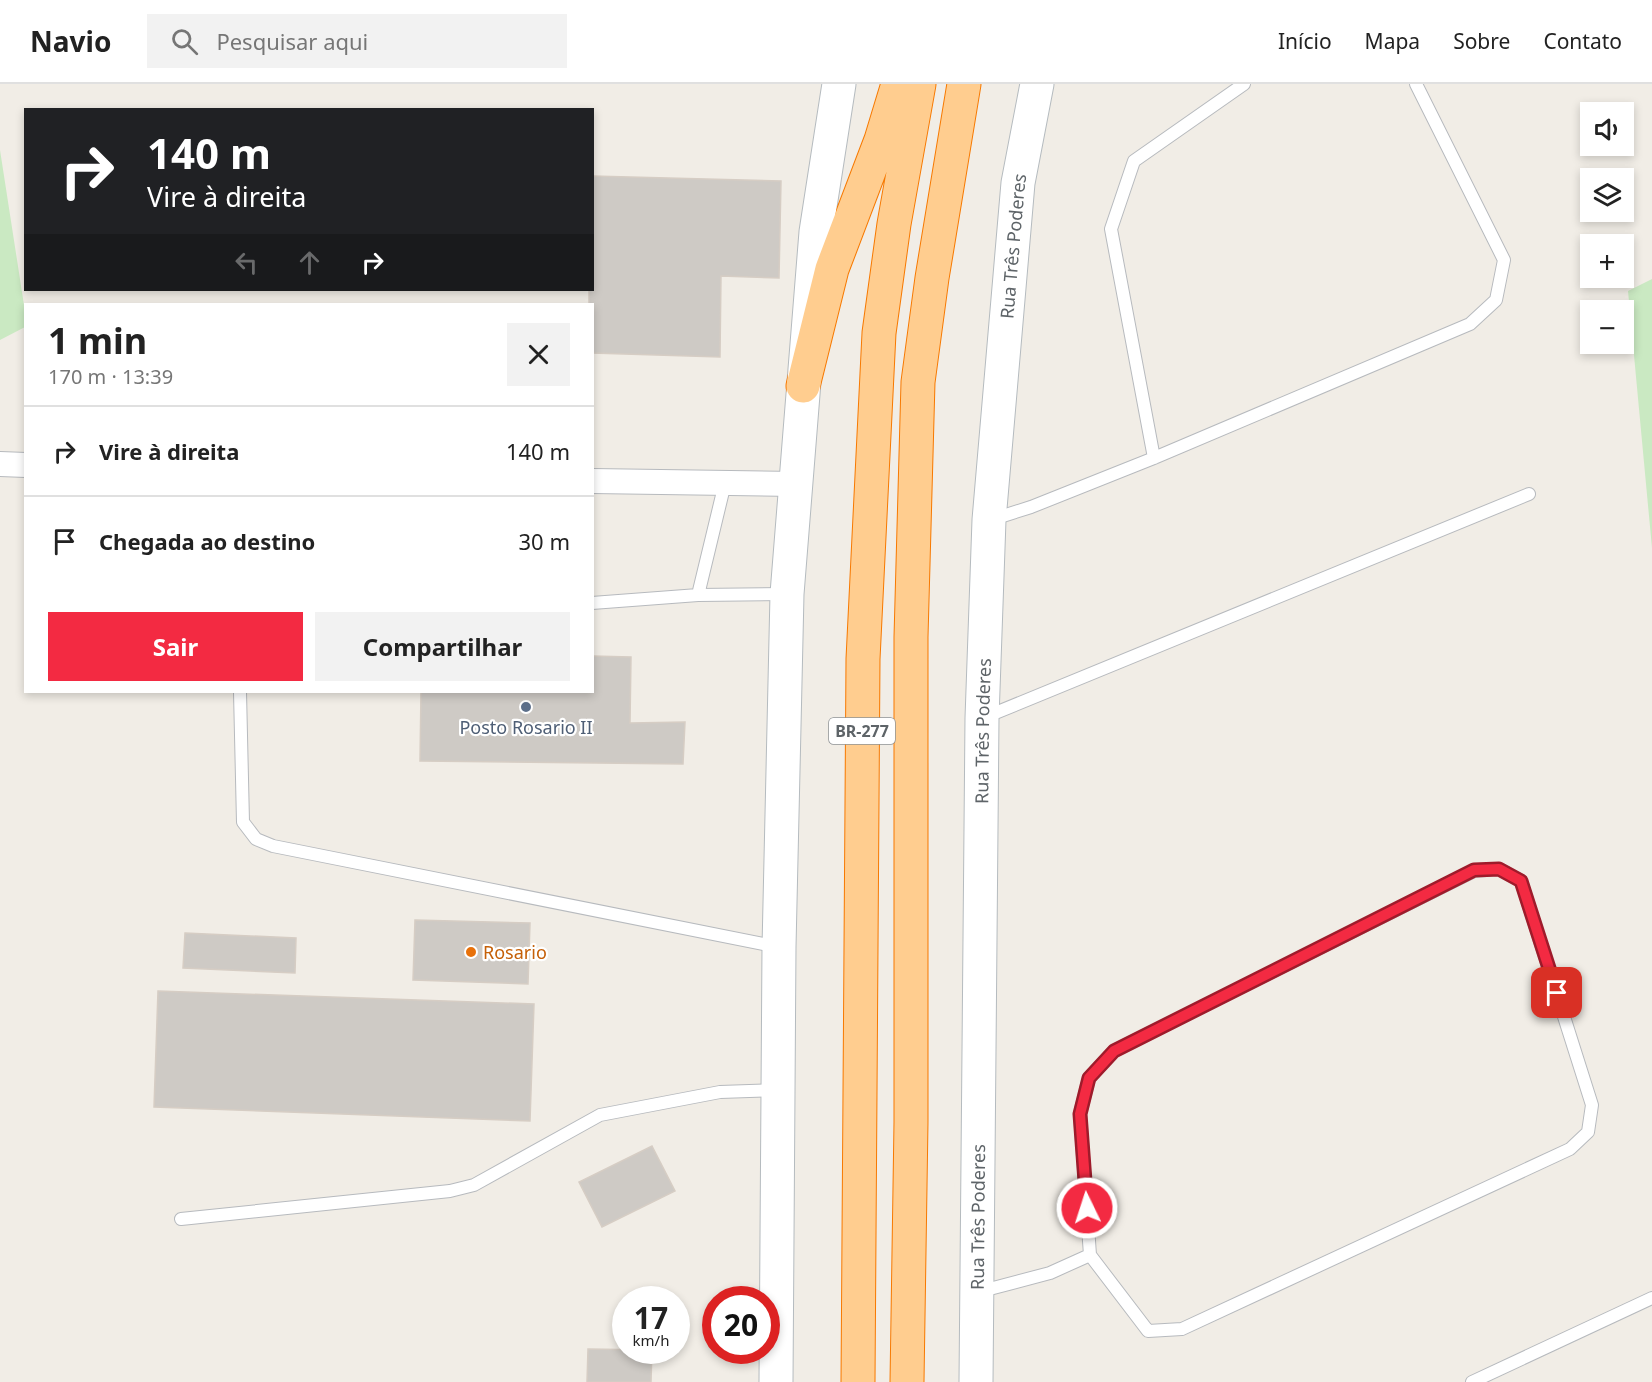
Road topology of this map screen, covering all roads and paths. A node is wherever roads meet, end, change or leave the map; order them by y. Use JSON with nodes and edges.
{"nodes":[{"id":1,"x":839,"y":84,"type":"edge"},
{"id":2,"x":898,"y":84,"type":"edge"},
{"id":3,"x":919,"y":84,"type":"edge"},
{"id":4,"x":964,"y":84,"type":"edge"},
{"id":5,"x":1037,"y":84,"type":"edge"},
{"id":6,"x":1244,"y":84,"type":"edge"},
{"id":7,"x":1416,"y":84,"type":"edge"},
{"id":8,"x":803,"y":386,"type":"junction"},
{"id":9,"x":1154,"y":458,"type":"junction"},
{"id":10,"x":0,"y":464,"type":"edge"},
{"id":11,"x":24,"y":465,"type":"edge"},
{"id":12,"x":594,"y":481,"type":"edge"},
{"id":13,"x":725,"y":483,"type":"junction"},
{"id":14,"x":796,"y":484,"type":"junction"},
{"id":15,"x":1529,"y":494,"type":"dead end"},
{"id":16,"x":989,"y":520,"type":"junction"},
{"id":17,"x":787,"y":594,"type":"junction"},
{"id":18,"x":698,"y":595,"type":"junction"},
{"id":19,"x":594,"y":603,"type":"edge"},
{"id":20,"x":240,"y":693,"type":"edge"},
{"id":21,"x":982,"y":718,"type":"junction"},
{"id":22,"x":779,"y":947,"type":"junction"},
{"id":23,"x":778,"y":1090,"type":"junction"},
{"id":24,"x":181,"y":1219,"type":"dead end"},
{"id":25,"x":1090,"y":1255,"type":"junction"},
{"id":26,"x":978,"y":1292,"type":"junction"},
{"id":27,"x":1652,"y":1298,"type":"edge"},
{"id":28,"x":776,"y":1382,"type":"edge"},
{"id":29,"x":858,"y":1382,"type":"edge"},
{"id":30,"x":908,"y":1382,"type":"edge"},
{"id":31,"x":976,"y":1382,"type":"edge"},
{"id":32,"x":1472,"y":1382,"type":"edge"}],
"edges":[{"from":1,"to":8,"type":"street"},
{"from":2,"to":8,"type":"highway"},
{"from":3,"to":29,"type":"highway","number":"BR-277"},
{"from":4,"to":30,"type":"highway","number":"BR-277"},
{"from":5,"to":16,"type":"street","name":"Rua Três Poderes"},
{"from":6,"to":9,"type":"lane"},
{"from":7,"to":9,"type":"lane"},
{"from":8,"to":14,"type":"street"},
{"from":9,"to":16,"type":"lane"},
{"from":10,"to":11,"type":"street"},
{"from":12,"to":13,"type":"street"},
{"from":13,"to":14,"type":"street"},
{"from":13,"to":18,"type":"lane"},
{"from":14,"to":17,"type":"street"},
{"from":15,"to":21,"type":"lane"},
{"from":16,"to":21,"type":"street","name":"Rua Três Poderes"},
{"from":17,"to":18,"type":"lane"},
{"from":17,"to":22,"type":"street"},
{"from":18,"to":19,"type":"lane"},
{"from":20,"to":22,"type":"lane"},
{"from":21,"to":26,"type":"street","name":"Rua Três Poderes"},
{"from":22,"to":23,"type":"street"},
{"from":23,"to":24,"type":"lane"},
{"from":23,"to":28,"type":"street"},
{"from":25,"to":25,"type":"lane"},
{"from":25,"to":26,"type":"lane"},
{"from":26,"to":31,"type":"street","name":"Rua Três Poderes"},
{"from":27,"to":32,"type":"lane"}]}
